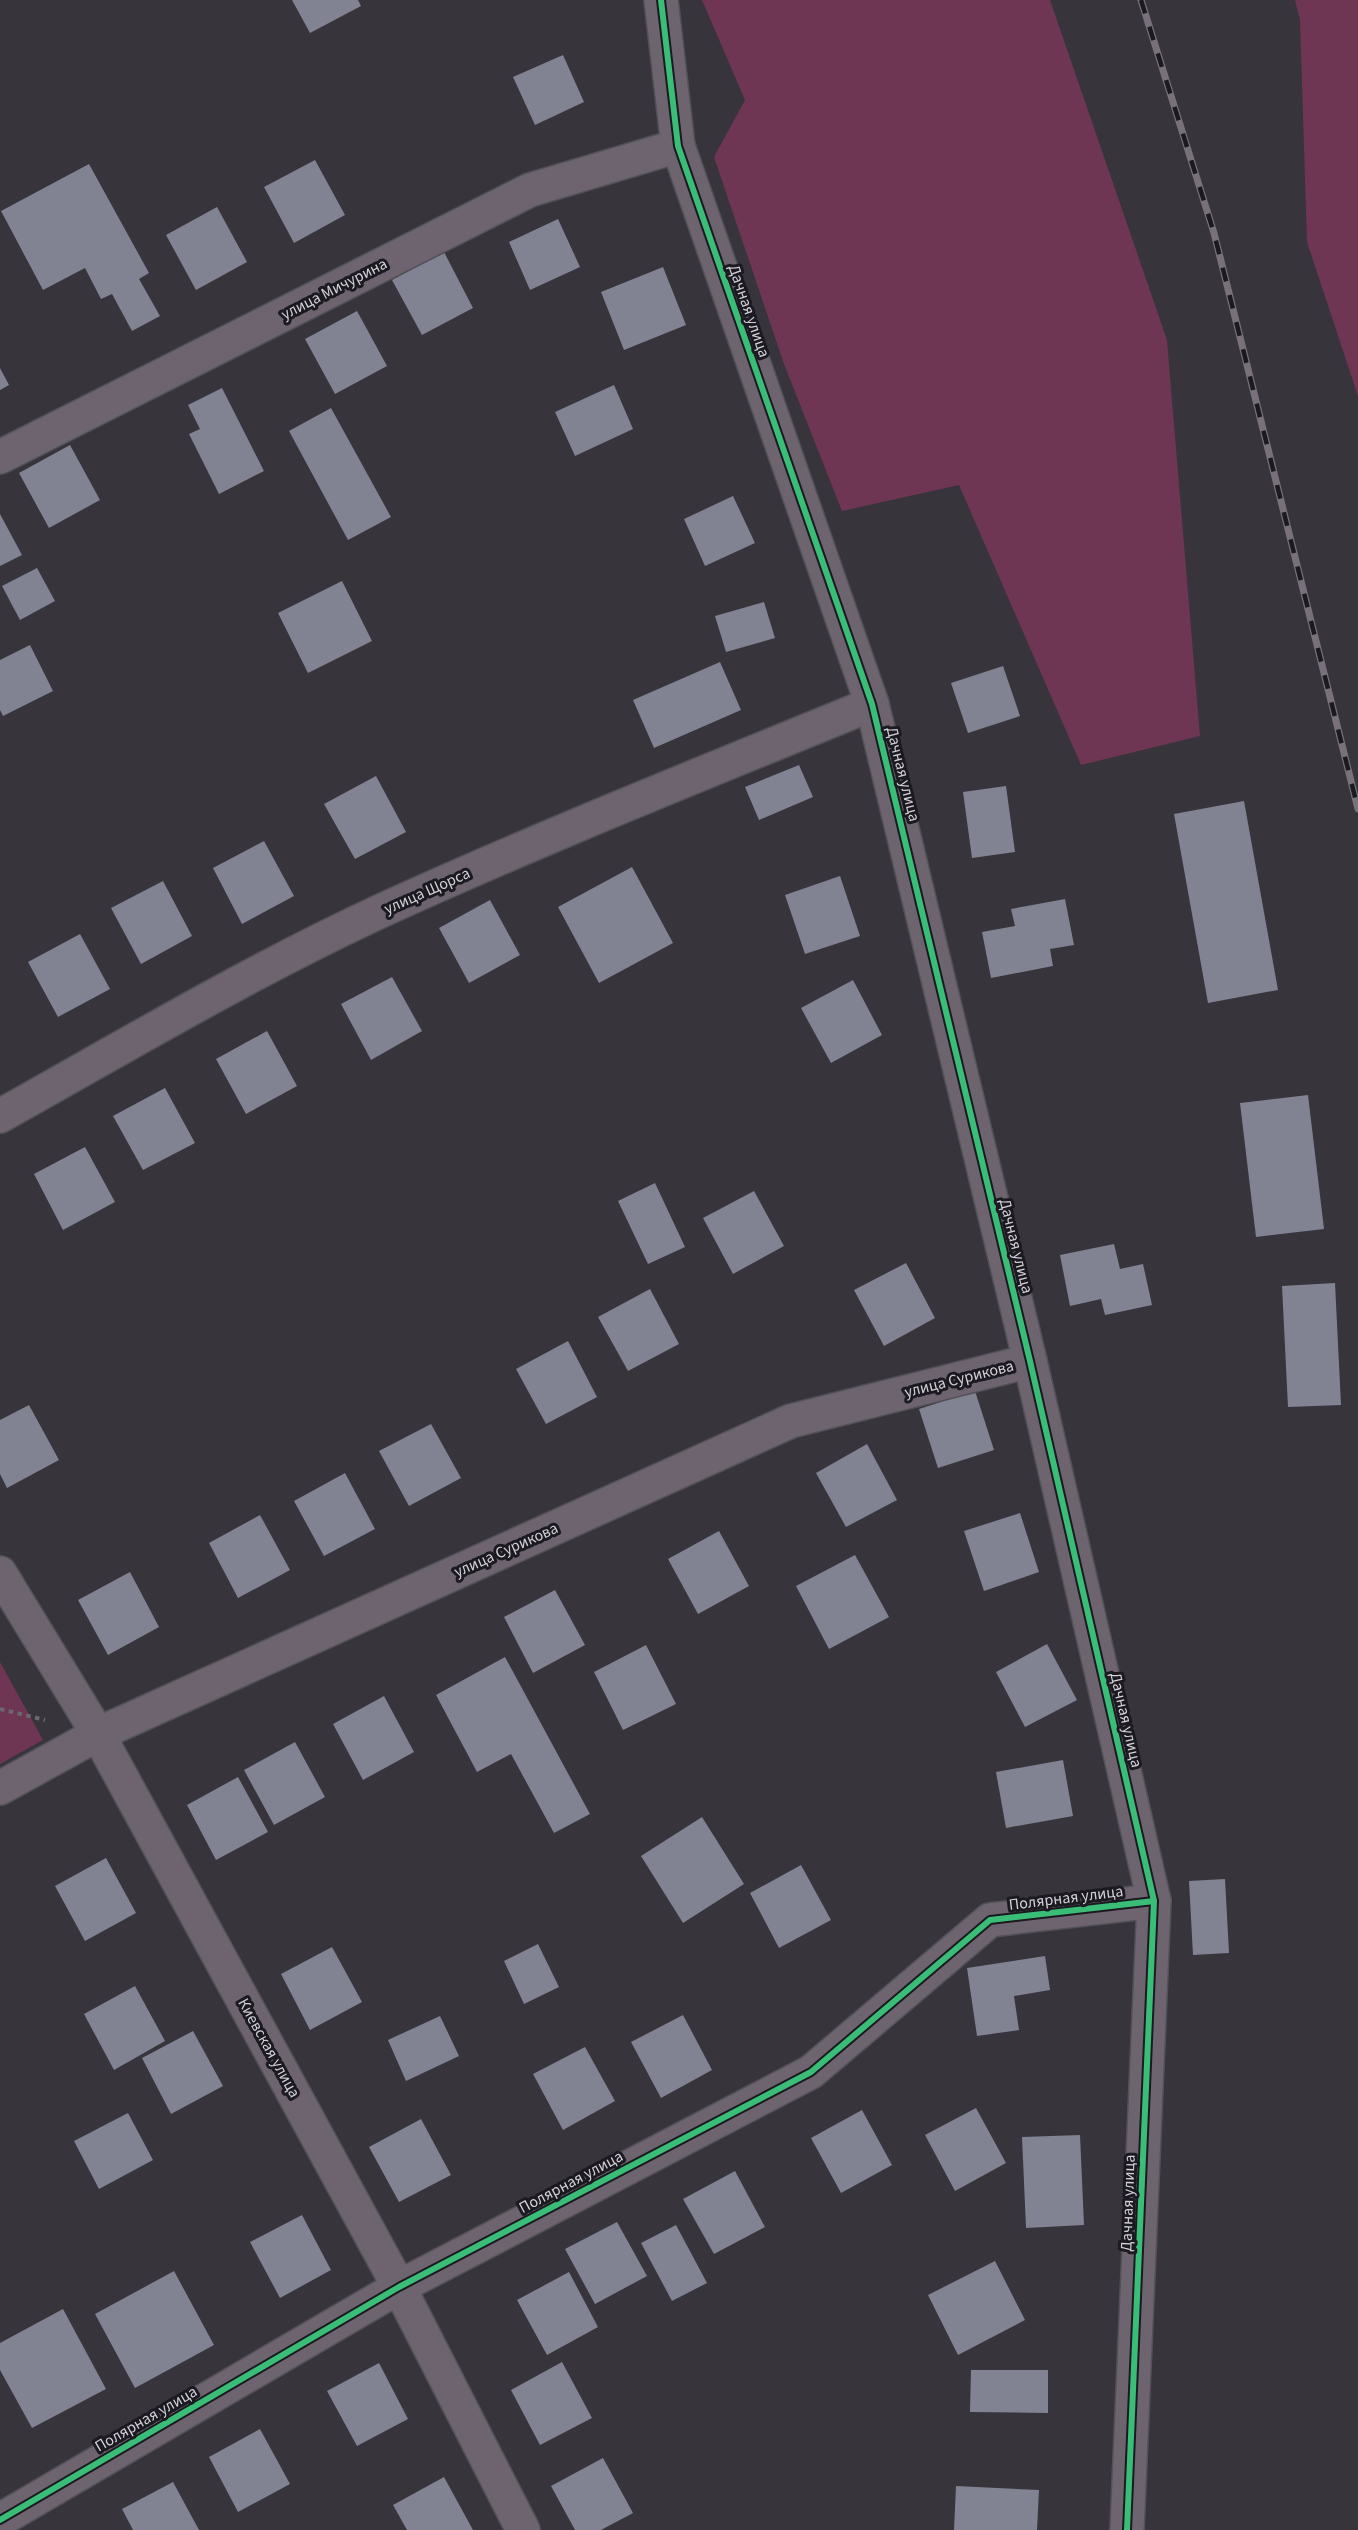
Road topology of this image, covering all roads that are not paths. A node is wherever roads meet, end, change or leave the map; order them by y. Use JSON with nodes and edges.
{"nodes":[{"id":1,"x":661,"y":0,"type":"edge"},
{"id":2,"x":678,"y":146,"type":"junction"},
{"id":3,"x":0,"y":457,"type":"edge"},
{"id":4,"x":872,"y":704,"type":"junction"},
{"id":5,"x":0,"y":1116,"type":"edge"},
{"id":6,"x":1030,"y":1361,"type":"junction"},
{"id":7,"x":0,"y":1573,"type":"edge"},
{"id":8,"x":98,"y":1734,"type":"junction"},
{"id":9,"x":0,"y":1788,"type":"edge"},
{"id":10,"x":1154,"y":1901,"type":"junction"},
{"id":11,"x":399,"y":2288,"type":"junction"},
{"id":12,"x":0,"y":2520,"type":"edge"},
{"id":13,"x":523,"y":2530,"type":"edge"},
{"id":14,"x":1127,"y":2530,"type":"edge"}],
"edges":[{"from":1,"to":2,"type":"street","name":"Дачная улица"},
{"from":2,"to":3,"type":"street","name":"улица Мичурина"},
{"from":2,"to":4,"type":"street","name":"Дачная улица"},
{"from":4,"to":5,"type":"street","name":"улица Щорса"},
{"from":4,"to":6,"type":"street","name":"Дачная улица"},
{"from":6,"to":8,"type":"street","name":"улица Сурикова"},
{"from":6,"to":10,"type":"street","name":"Дачная улица"},
{"from":7,"to":8,"type":"street","name":"Киевская улица"},
{"from":8,"to":9,"type":"street","name":"улица Сурикова"},
{"from":8,"to":11,"type":"street","name":"Киевская улица"},
{"from":10,"to":11,"type":"street","name":"Полярная улица"},
{"from":10,"to":14,"type":"street","name":"Дачная улица"},
{"from":11,"to":12,"type":"street","name":"Полярная улица"},
{"from":11,"to":13,"type":"street","name":"Киевская улица"}]}
